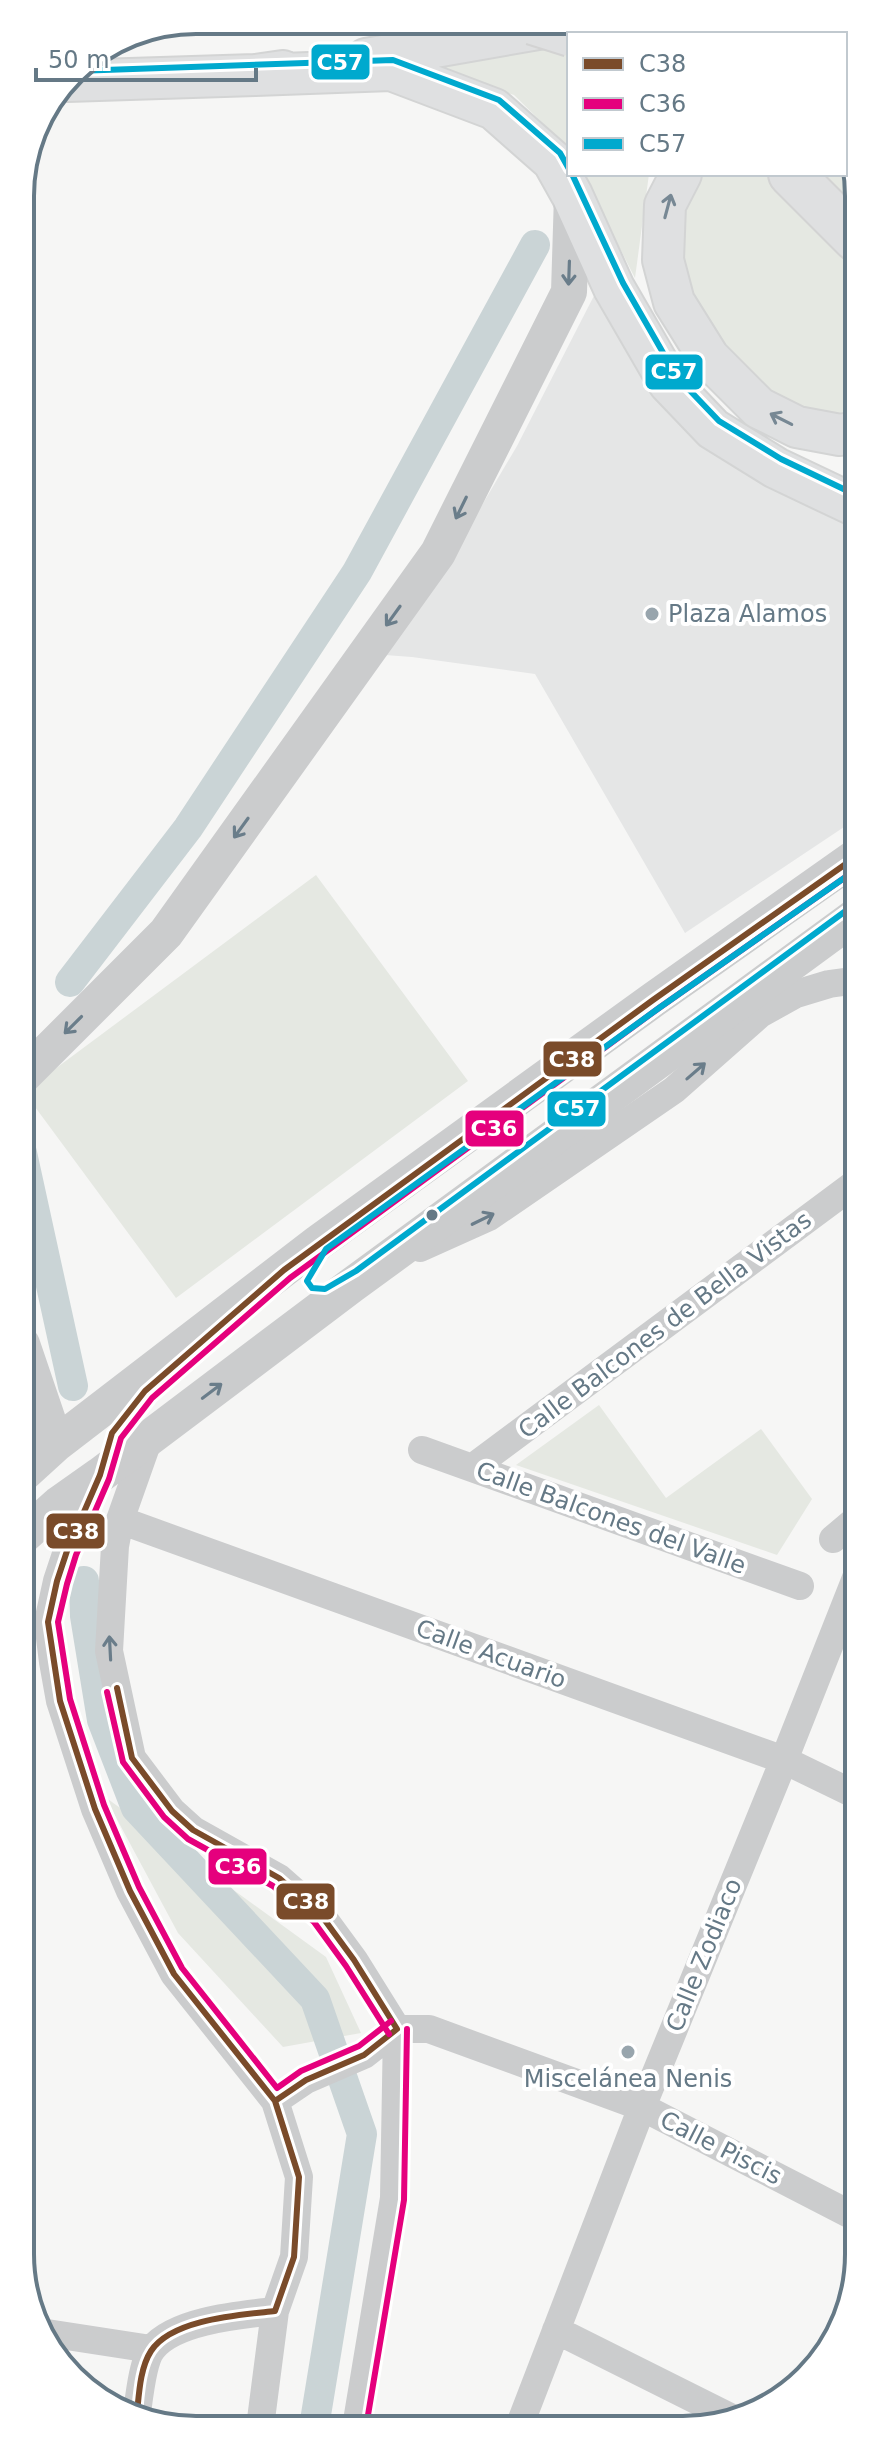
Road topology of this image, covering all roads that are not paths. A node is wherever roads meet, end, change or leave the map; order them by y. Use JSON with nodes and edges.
{"nodes":[{"id":1,"x":516,"y":34,"type":"edge"},
{"id":2,"x":255,"y":75,"type":"junction"},
{"id":3,"x":83,"y":80,"type":"edge"},
{"id":4,"x":680,"y":176,"type":"edge"},
{"id":5,"x":793,"y":176,"type":"edge"},
{"id":6,"x":572,"y":195,"type":"junction"},
{"id":7,"x":845,"y":228,"type":"edge"},
{"id":8,"x":845,"y":434,"type":"edge"},
{"id":9,"x":845,"y":501,"type":"edge"},
{"id":10,"x":845,"y":864,"type":"edge"},
{"id":11,"x":845,"y":924,"type":"edge"},
{"id":12,"x":845,"y":982,"type":"edge"},
{"id":13,"x":34,"y":1065,"type":"edge"},
{"id":14,"x":845,"y":1191,"type":"edge"},
{"id":15,"x":319,"y":1242,"type":"junction"},
{"id":16,"x":386,"y":1262,"type":"junction"},
{"id":17,"x":284,"y":1270,"type":"junction"},
{"id":18,"x":352,"y":1285,"type":"junction"},
{"id":19,"x":34,"y":1379,"type":"edge"},
{"id":20,"x":149,"y":1438,"type":"junction"},
{"id":21,"x":56,"y":1444,"type":"junction"},
{"id":22,"x":422,"y":1450,"type":"dead end"},
{"id":23,"x":34,"y":1464,"type":"edge"},
{"id":24,"x":472,"y":1468,"type":"junction"},
{"id":25,"x":100,"y":1475,"type":"junction"},
{"id":26,"x":120,"y":1520,"type":"junction"},
{"id":27,"x":34,"y":1526,"type":"edge"},
{"id":28,"x":845,"y":1529,"type":"edge"},
{"id":29,"x":833,"y":1539,"type":"dead end"},
{"id":30,"x":800,"y":1586,"type":"dead end"},
{"id":31,"x":845,"y":1606,"type":"edge"},
{"id":32,"x":784,"y":1760,"type":"junction"},
{"id":33,"x":845,"y":1790,"type":"edge"},
{"id":34,"x":397,"y":2029,"type":"junction"},
{"id":35,"x":275,"y":2101,"type":"junction"},
{"id":36,"x":642,"y":2107,"type":"junction"},
{"id":37,"x":845,"y":2212,"type":"edge"},
{"id":38,"x":275,"y":2311,"type":"junction"},
{"id":39,"x":556,"y":2330,"type":"junction"},
{"id":40,"x":56,"y":2334,"type":"edge"},
{"id":41,"x":151,"y":2349,"type":"junction"},
{"id":42,"x":138,"y":2405,"type":"edge"},
{"id":43,"x":719,"y":2412,"type":"edge"},
{"id":44,"x":261,"y":2416,"type":"edge"},
{"id":45,"x":358,"y":2416,"type":"edge"},
{"id":46,"x":523,"y":2416,"type":"edge"}],
"edges":[{"from":1,"to":2,"type":"main road"},
{"from":2,"to":3,"type":"main road"},
{"from":2,"to":6,"type":"main road"},
{"from":8,"to":4,"type":"main road","one_way":true},
{"from":5,"to":7,"type":"highway"},
{"from":6,"to":9,"type":"main road"},
{"from":6,"to":13,"type":"street","one_way":true},
{"from":10,"to":15,"type":"street"},
{"from":11,"to":16,"type":"street"},
{"from":16,"to":12,"type":"street","one_way":true},
{"from":14,"to":24,"type":"street","name":"Calle Balcones de Bella Vistas"},
{"from":15,"to":17,"type":"street"},
{"from":15,"to":18,"type":"street"},
{"from":16,"to":18,"type":"street"},
{"from":17,"to":21,"type":"street"},
{"from":17,"to":25,"type":"street"},
{"from":20,"to":18,"type":"street","one_way":true},
{"from":19,"to":21,"type":"street"},
{"from":20,"to":25,"type":"street"},
{"from":20,"to":26,"type":"street"},
{"from":21,"to":23,"type":"street"},
{"from":22,"to":24,"type":"street","name":"Calle Balcones del Valle"},
{"from":24,"to":30,"type":"street","name":"Calle Balcones del Valle"},
{"from":25,"to":27,"type":"street"},
{"from":25,"to":35,"type":"street"},
{"from":26,"to":32,"type":"street","name":"Calle Acuario"},
{"from":34,"to":26,"type":"street","one_way":true},
{"from":28,"to":29,"type":"street"},
{"from":31,"to":32,"type":"street","name":"Calle Zodiaco"},
{"from":32,"to":33,"type":"street","name":"Calle Acuario"},
{"from":32,"to":36,"type":"street","name":"Calle Zodiaco"},
{"from":34,"to":35,"type":"street"},
{"from":34,"to":36,"type":"street","name":"Calle Piscis"},
{"from":34,"to":45,"type":"street"},
{"from":35,"to":38,"type":"street"},
{"from":36,"to":37,"type":"street","name":"Calle Piscis"},
{"from":36,"to":39,"type":"street","name":"Calle Zodiaco"},
{"from":38,"to":41,"type":"street"},
{"from":38,"to":44,"type":"street"},
{"from":39,"to":43,"type":"street"},
{"from":39,"to":46,"type":"street","name":"Calle Zodiaco"},
{"from":40,"to":41,"type":"street"},
{"from":41,"to":42,"type":"street"}]}
